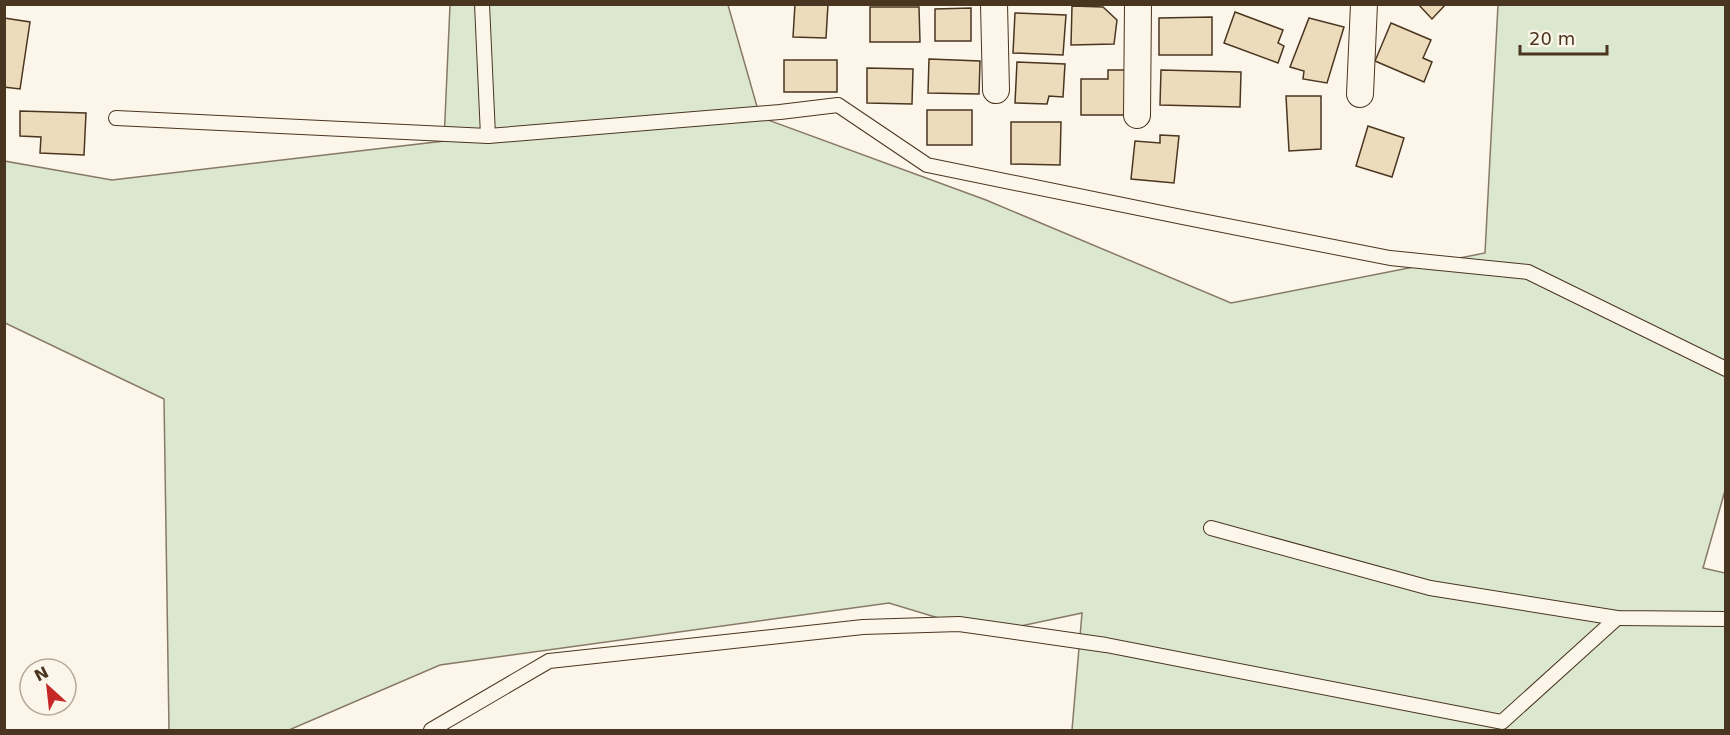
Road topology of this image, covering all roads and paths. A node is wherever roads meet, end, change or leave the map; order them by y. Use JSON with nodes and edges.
{"nodes":[{"id":1,"x":482,"y":4,"type":"edge"},
{"id":2,"x":994,"y":4,"type":"edge"},
{"id":3,"x":1138,"y":4,"type":"edge"},
{"id":4,"x":1364,"y":4,"type":"edge"},
{"id":5,"x":996,"y":90,"type":"dead end"},
{"id":6,"x":1360,"y":94,"type":"dead end"},
{"id":7,"x":1137,"y":115,"type":"dead end"},
{"id":8,"x":116,"y":118,"type":"dead end"},
{"id":9,"x":488,"y":136,"type":"junction"},
{"id":10,"x":1725,"y":369,"type":"edge"},
{"id":11,"x":1211,"y":528,"type":"dead end"},
{"id":12,"x":1617,"y":618,"type":"junction"},
{"id":13,"x":1725,"y":619,"type":"edge"},
{"id":14,"x":431,"y":730,"type":"edge"}],
"edges":[{"from":1,"to":9,"type":"lane"},
{"from":2,"to":5,"type":"street"},
{"from":3,"to":7,"type":"street"},
{"from":4,"to":6,"type":"street"},
{"from":8,"to":9,"type":"lane"},
{"from":9,"to":10,"type":"lane"},
{"from":11,"to":12,"type":"lane"},
{"from":12,"to":13,"type":"lane"},
{"from":12,"to":14,"type":"lane"}]}
